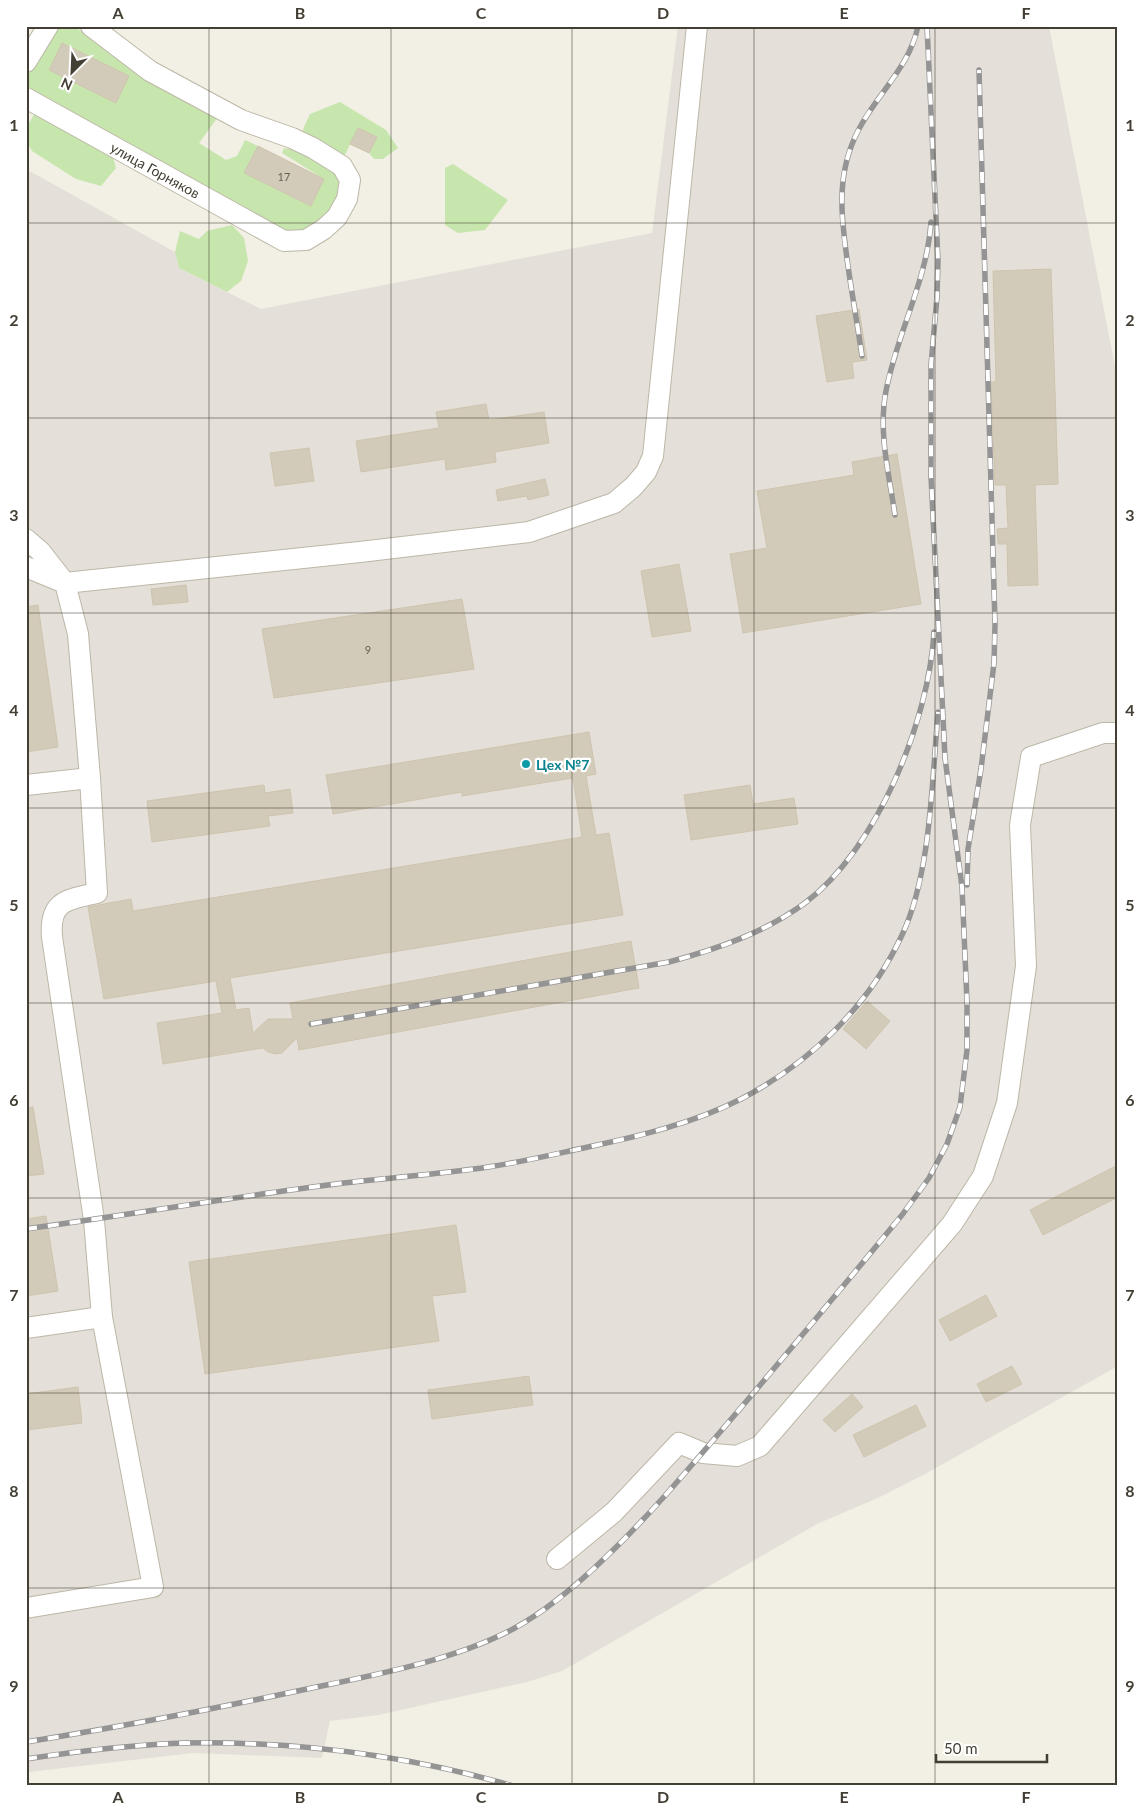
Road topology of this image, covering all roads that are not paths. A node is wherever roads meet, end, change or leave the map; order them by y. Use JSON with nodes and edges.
{"nodes":[{"id":1,"x":48,"y":26,"type":"edge"},
{"id":2,"x":91,"y":26,"type":"edge"},
{"id":3,"x":697,"y":26,"type":"edge"},
{"id":4,"x":26,"y":62,"type":"edge"},
{"id":5,"x":26,"y":98,"type":"edge"},
{"id":6,"x":26,"y":539,"type":"edge"},
{"id":7,"x":26,"y":567,"type":"edge"},
{"id":8,"x":65,"y":582,"type":"junction"},
{"id":9,"x":1118,"y":733,"type":"edge"},
{"id":10,"x":90,"y":778,"type":"junction"},
{"id":11,"x":26,"y":784,"type":"edge"},
{"id":12,"x":102,"y":1317,"type":"junction"},
{"id":13,"x":26,"y":1328,"type":"edge"},
{"id":14,"x":556,"y":1559,"type":"dead end"},
{"id":15,"x":26,"y":1608,"type":"edge"}],
"edges":[{"from":1,"to":4,"type":"street"},
{"from":2,"to":5,"type":"street","name":"улица Горняков"},
{"from":3,"to":8,"type":"street"},
{"from":6,"to":8,"type":"street"},
{"from":7,"to":8,"type":"street"},
{"from":8,"to":10,"type":"street"},
{"from":9,"to":14,"type":"street"},
{"from":10,"to":11,"type":"street"},
{"from":10,"to":12,"type":"street"},
{"from":12,"to":13,"type":"street"},
{"from":12,"to":15,"type":"street"}]}
